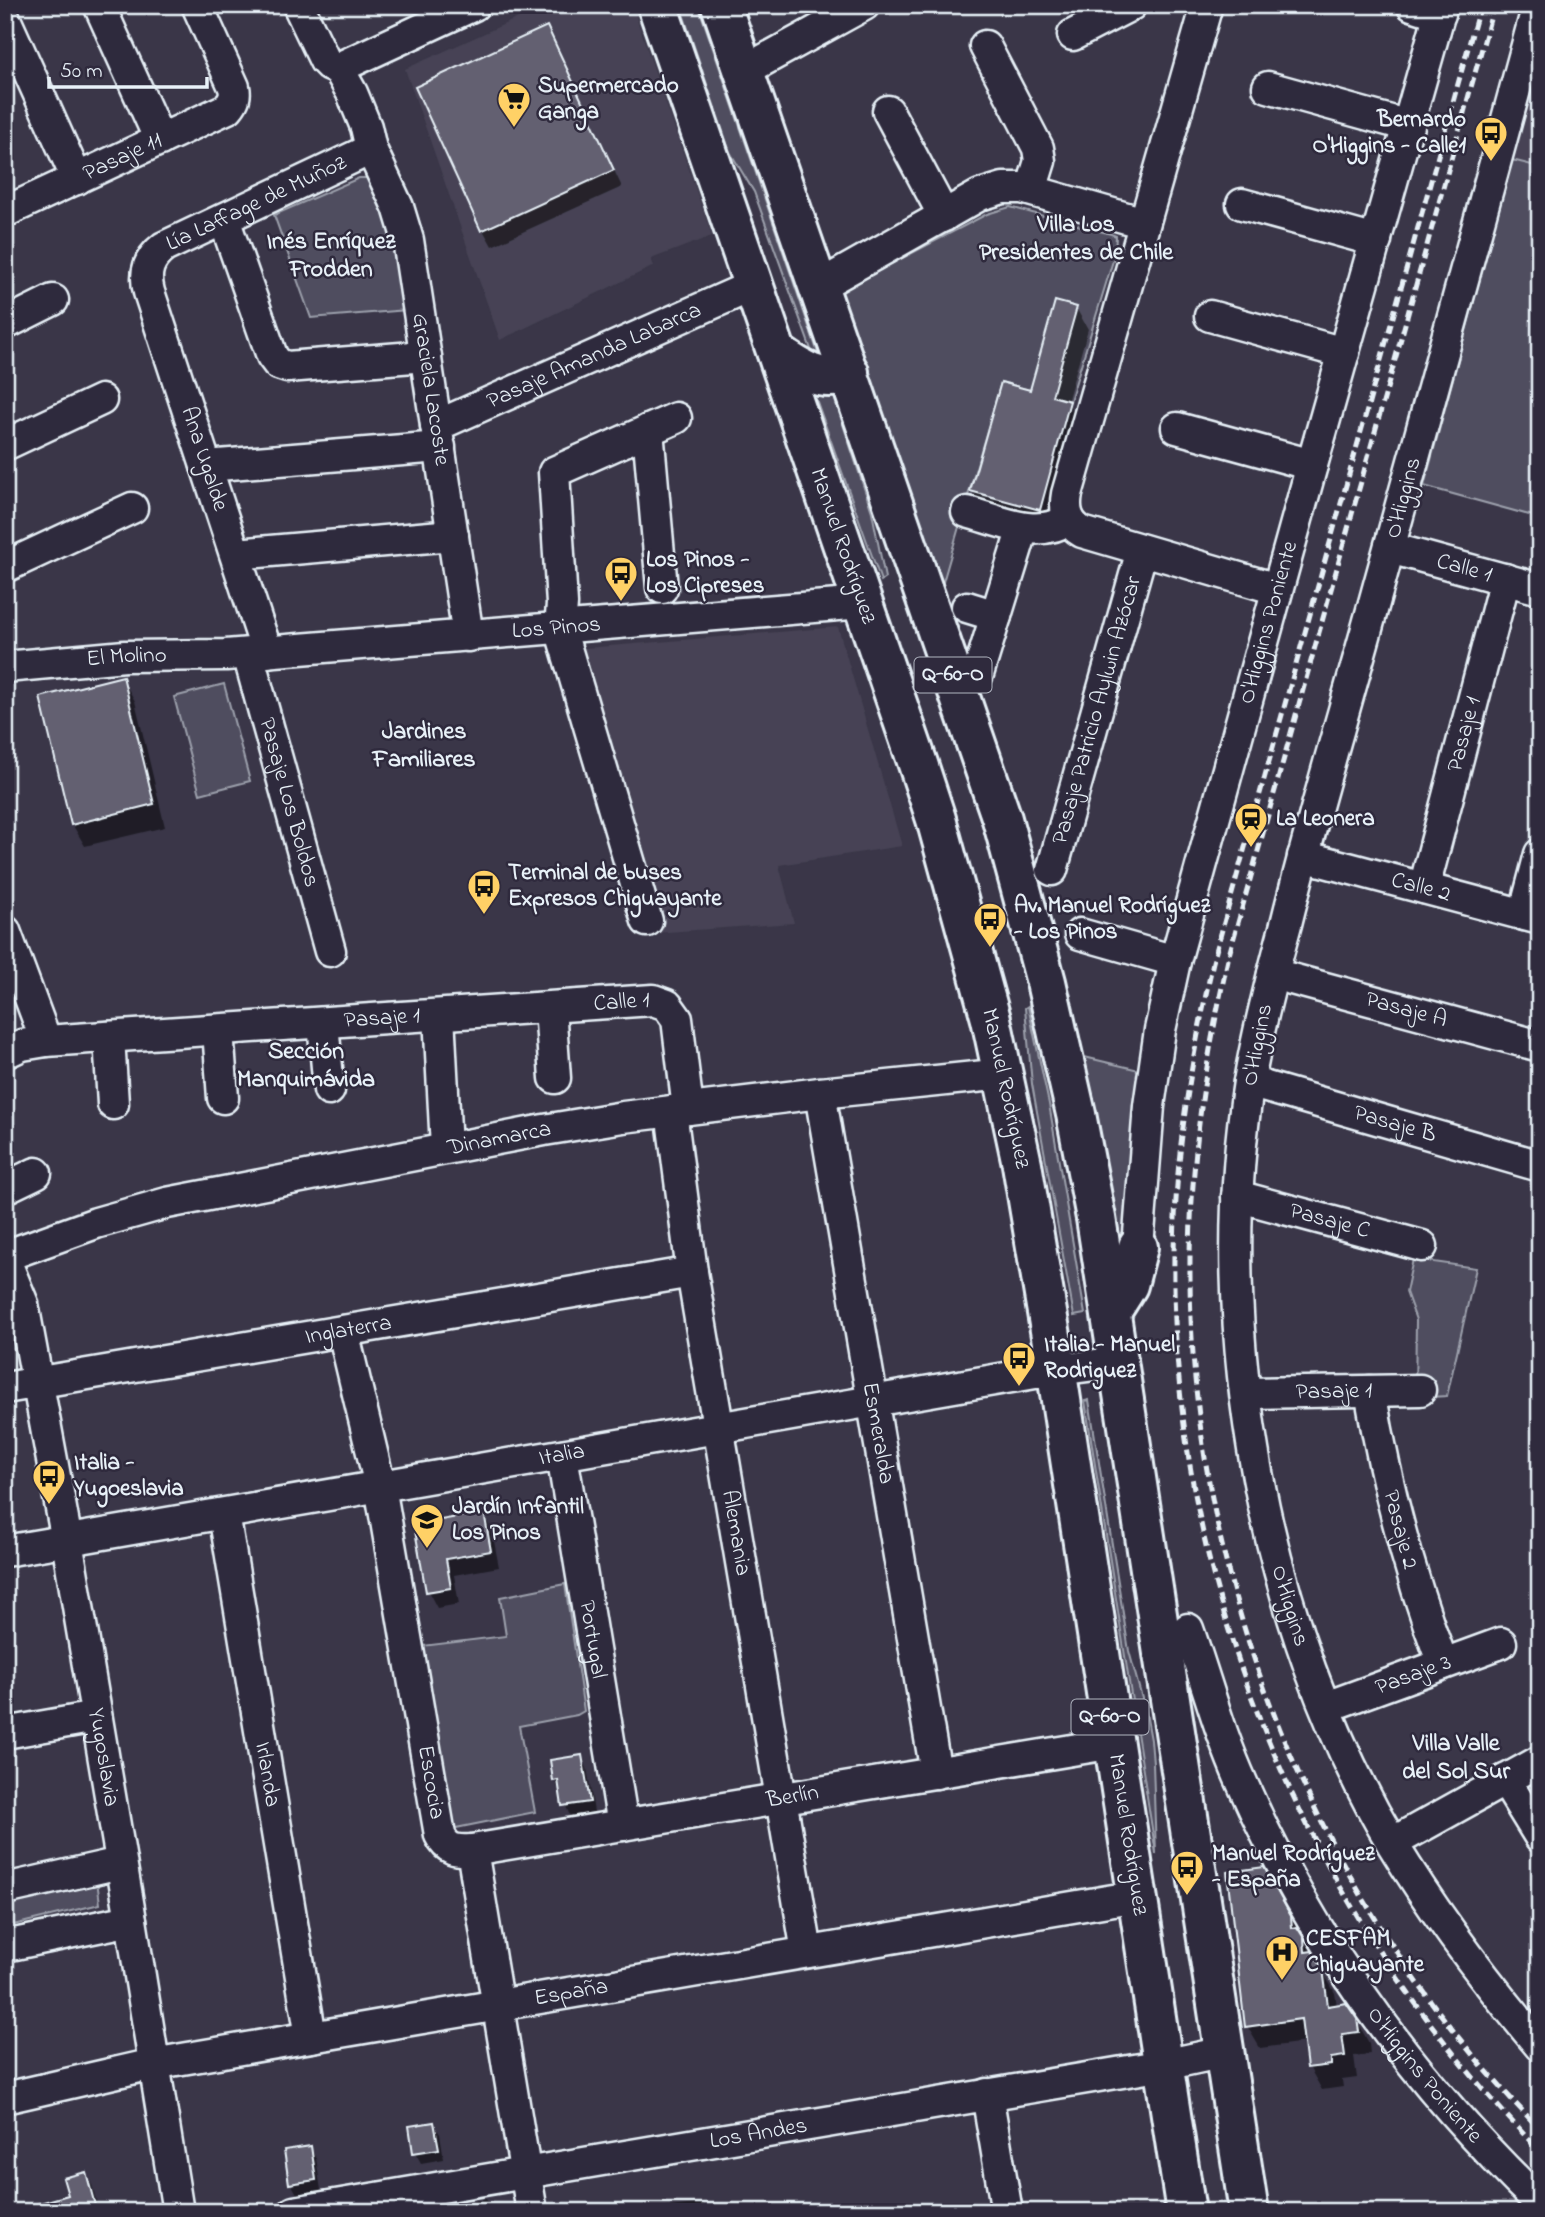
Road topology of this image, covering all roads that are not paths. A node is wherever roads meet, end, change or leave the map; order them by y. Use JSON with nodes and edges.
{"nodes":[{"id":1,"x":99,"y":5,"type":"edge"},
{"id":2,"x":197,"y":5,"type":"edge"},
{"id":3,"x":298,"y":5,"type":"edge"},
{"id":4,"x":474,"y":5,"type":"edge"},
{"id":5,"x":657,"y":5,"type":"edge"},
{"id":6,"x":722,"y":5,"type":"edge"},
{"id":7,"x":864,"y":5,"type":"edge"},
{"id":8,"x":1131,"y":5,"type":"edge"},
{"id":9,"x":1207,"y":5,"type":"edge"},
{"id":10,"x":1412,"y":5,"type":"edge"},
{"id":11,"x":1538,"y":5,"type":"edge"},
{"id":12,"x":1441,"y":9,"type":"edge"},
{"id":13,"x":5,"y":19,"type":"edge"},
{"id":14,"x":1073,"y":35,"type":"dead end"},
{"id":15,"x":985,"y":46,"type":"dead end"},
{"id":16,"x":338,"y":68,"type":"junction"},
{"id":17,"x":744,"y":71,"type":"junction"},
{"id":18,"x":1268,"y":87,"type":"dead end"},
{"id":19,"x":888,"y":111,"type":"dead end"},
{"id":20,"x":1409,"y":126,"type":"junction"},
{"id":21,"x":160,"y":140,"type":"junction"},
{"id":22,"x":371,"y":149,"type":"junction"},
{"id":23,"x":77,"y":179,"type":"junction"},
{"id":24,"x":1031,"y":190,"type":"junction"},
{"id":25,"x":1242,"y":204,"type":"dead end"},
{"id":26,"x":5,"y":212,"type":"edge"},
{"id":27,"x":944,"y":216,"type":"junction"},
{"id":28,"x":225,"y":219,"type":"junction"},
{"id":29,"x":1144,"y":222,"type":"junction"},
{"id":30,"x":1376,"y":241,"type":"junction"},
{"id":31,"x":148,"y":266,"type":"joint"},
{"id":32,"x":754,"y":285,"type":"junction"},
{"id":33,"x":819,"y":286,"type":"junction"},
{"id":34,"x":53,"y":300,"type":"dead end"},
{"id":35,"x":1210,"y":316,"type":"dead end"},
{"id":36,"x":5,"y":324,"type":"edge"},
{"id":37,"x":777,"y":353,"type":"junction"},
{"id":38,"x":1344,"y":353,"type":"junction"},
{"id":39,"x":426,"y":356,"type":"junction"},
{"id":40,"x":849,"y":372,"type":"junction"},
{"id":41,"x":101,"y":400,"type":"dead end"},
{"id":42,"x":676,"y":418,"type":"dead end"},
{"id":43,"x":1177,"y":428,"type":"dead end"},
{"id":44,"x":648,"y":430,"type":"junction"},
{"id":45,"x":438,"y":436,"type":"junction"},
{"id":46,"x":5,"y":445,"type":"edge"},
{"id":47,"x":1311,"y":465,"type":"junction"},
{"id":48,"x":206,"y":466,"type":"junction"},
{"id":49,"x":132,"y":508,"type":"dead end"},
{"id":50,"x":967,"y":512,"type":"dead end"},
{"id":51,"x":1069,"y":519,"type":"junction"},
{"id":52,"x":1023,"y":528,"type":"junction"},
{"id":53,"x":453,"y":535,"type":"junction"},
{"id":54,"x":1390,"y":548,"type":"junction"},
{"id":55,"x":1142,"y":550,"type":"junction"},
{"id":56,"x":236,"y":554,"type":"junction"},
{"id":57,"x":5,"y":567,"type":"edge"},
{"id":58,"x":1505,"y":579,"type":"junction"},
{"id":59,"x":663,"y":588,"type":"dead end"},
{"id":60,"x":1278,"y":589,"type":"junction"},
{"id":61,"x":1540,"y":589,"type":"edge"},
{"id":62,"x":863,"y":603,"type":"junction"},
{"id":63,"x":967,"y":607,"type":"dead end"},
{"id":64,"x":996,"y":616,"type":"junction"},
{"id":65,"x":560,"y":628,"type":"junction"},
{"id":66,"x":468,"y":636,"type":"junction"},
{"id":67,"x":257,"y":653,"type":"junction"},
{"id":68,"x":5,"y":667,"type":"edge"},
{"id":69,"x":978,"y":674,"type":"dead end"},
{"id":70,"x":1540,"y":854,"type":"edge"},
{"id":71,"x":1303,"y":856,"type":"junction"},
{"id":72,"x":1052,"y":870,"type":"dead end"},
{"id":73,"x":1424,"y":888,"type":"junction"},
{"id":74,"x":1532,"y":917,"type":"edge"},
{"id":75,"x":646,"y":921,"type":"dead end"},
{"id":76,"x":5,"y":930,"type":"edge"},
{"id":77,"x":1080,"y":934,"type":"dead end"},
{"id":78,"x":330,"y":951,"type":"dead end"},
{"id":79,"x":1175,"y":961,"type":"junction"},
{"id":80,"x":1273,"y":974,"type":"junction"},
{"id":81,"x":550,"y":1008,"type":"junction"},
{"id":82,"x":439,"y":1015,"type":"junction"},
{"id":83,"x":323,"y":1023,"type":"junction"},
{"id":84,"x":218,"y":1030,"type":"junction"},
{"id":85,"x":109,"y":1037,"type":"junction"},
{"id":86,"x":46,"y":1041,"type":"junction"},
{"id":87,"x":1540,"y":1046,"type":"edge"},
{"id":88,"x":5,"y":1053,"type":"edge"},
{"id":89,"x":1004,"y":1074,"type":"junction"},
{"id":90,"x":555,"y":1077,"type":"dead end"},
{"id":91,"x":1249,"y":1082,"type":"junction"},
{"id":92,"x":329,"y":1090,"type":"dead end"},
{"id":93,"x":820,"y":1093,"type":"junction"},
{"id":94,"x":223,"y":1098,"type":"dead end"},
{"id":95,"x":113,"y":1104,"type":"dead end"},
{"id":96,"x":679,"y":1110,"type":"junction"},
{"id":97,"x":446,"y":1148,"type":"junction"},
{"id":98,"x":1540,"y":1166,"type":"edge"},
{"id":99,"x":36,"y":1173,"type":"dead end"},
{"id":100,"x":5,"y":1188,"type":"edge"},
{"id":101,"x":1237,"y":1196,"type":"junction"},
{"id":102,"x":1138,"y":1247,"type":"joint"},
{"id":103,"x":1422,"y":1247,"type":"dead end"},
{"id":104,"x":5,"y":1258,"type":"edge"},
{"id":105,"x":692,"y":1272,"type":"junction"},
{"id":106,"x":1111,"y":1312,"type":"junction"},
{"id":107,"x":343,"y":1331,"type":"junction"},
{"id":108,"x":1118,"y":1362,"type":"junction"},
{"id":109,"x":1056,"y":1370,"type":"junction"},
{"id":110,"x":38,"y":1383,"type":"junction"},
{"id":111,"x":5,"y":1388,"type":"edge"},
{"id":112,"x":1420,"y":1390,"type":"dead end"},
{"id":113,"x":1370,"y":1391,"type":"junction"},
{"id":114,"x":1246,"y":1393,"type":"junction"},
{"id":115,"x":872,"y":1401,"type":"junction"},
{"id":116,"x":719,"y":1428,"type":"junction"},
{"id":117,"x":562,"y":1455,"type":"junction"},
{"id":118,"x":380,"y":1486,"type":"junction"},
{"id":119,"x":224,"y":1514,"type":"junction"},
{"id":120,"x":68,"y":1549,"type":"junction"},
{"id":121,"x":5,"y":1551,"type":"edge"},
{"id":122,"x":5,"y":1569,"type":"edge"},
{"id":123,"x":1188,"y":1629,"type":"dead end"},
{"id":124,"x":1501,"y":1643,"type":"dead end"},
{"id":125,"x":1443,"y":1664,"type":"junction"},
{"id":126,"x":1326,"y":1707,"type":"junction"},
{"id":127,"x":96,"y":1717,"type":"junction"},
{"id":128,"x":5,"y":1733,"type":"edge"},
{"id":129,"x":1114,"y":1744,"type":"junction"},
{"id":130,"x":1538,"y":1762,"type":"dead end"},
{"id":131,"x":936,"y":1773,"type":"junction"},
{"id":132,"x":1505,"y":1780,"type":"junction"},
{"id":133,"x":781,"y":1799,"type":"junction"},
{"id":134,"x":623,"y":1825,"type":"junction"},
{"id":135,"x":1540,"y":1837,"type":"edge"},
{"id":136,"x":1392,"y":1843,"type":"junction"},
{"id":137,"x":472,"y":1850,"type":"junction"},
{"id":138,"x":120,"y":1863,"type":"junction"},
{"id":139,"x":5,"y":1889,"type":"edge"},
{"id":140,"x":1137,"y":1896,"type":"junction"},
{"id":141,"x":131,"y":1920,"type":"junction"},
{"id":142,"x":5,"y":1946,"type":"edge"},
{"id":143,"x":807,"y":1952,"type":"junction"},
{"id":144,"x":498,"y":2005,"type":"junction"},
{"id":145,"x":311,"y":2037,"type":"junction"},
{"id":146,"x":1540,"y":2046,"type":"edge"},
{"id":147,"x":1224,"y":2052,"type":"junction"},
{"id":148,"x":1175,"y":2062,"type":"junction"},
{"id":149,"x":153,"y":2064,"type":"junction"},
{"id":150,"x":987,"y":2094,"type":"junction"},
{"id":151,"x":5,"y":2098,"type":"edge"},
{"id":152,"x":525,"y":2172,"type":"junction"},
{"id":153,"x":1540,"y":2203,"type":"edge"},
{"id":154,"x":178,"y":2212,"type":"edge"},
{"id":155,"x":294,"y":2212,"type":"edge"},
{"id":156,"x":532,"y":2212,"type":"edge"},
{"id":157,"x":1007,"y":2212,"type":"edge"},
{"id":158,"x":1186,"y":2212,"type":"edge"},
{"id":159,"x":1249,"y":2212,"type":"edge"}],
"edges":[{"from":1,"to":21,"type":"street"},
{"from":2,"to":21,"type":"street","name":"Pasaje 11"},
{"from":3,"to":16,"type":"street","name":"Graciela Lacoste"},
{"from":4,"to":16,"type":"street"},
{"from":5,"to":32,"type":"main road","name":"Manuel Rodríguez","number":"Q-60-O"},
{"from":6,"to":17,"type":"main road","number":"Q-60-O"},
{"from":7,"to":17,"type":"street"},
{"from":8,"to":14,"type":"street"},
{"from":9,"to":29,"type":"street"},
{"from":10,"to":12,"type":"street"},
{"from":11,"to":54,"type":"street","name":"O'Higgins"},
{"from":12,"to":20,"type":"street","name":"O'Higgins Poniente"},
{"from":13,"to":23,"type":"street"},
{"from":15,"to":24,"type":"street"},
{"from":16,"to":22,"type":"street","name":"Graciela Lacoste"},
{"from":17,"to":33,"type":"main road","number":"Q-60-O"},
{"from":18,"to":20,"type":"street"},
{"from":19,"to":27,"type":"street"},
{"from":20,"to":30,"type":"street","name":"O'Higgins Poniente"},
{"from":21,"to":23,"type":"street","name":"Pasaje 11"},
{"from":22,"to":28,"type":"street","name":"Lía Laffage de Muñoz"},
{"from":22,"to":39,"type":"street","name":"Graciela Lacoste"},
{"from":23,"to":26,"type":"street","name":"Pasaje 11"},
{"from":24,"to":27,"type":"street"},
{"from":24,"to":29,"type":"street"},
{"from":25,"to":30,"type":"street"},
{"from":27,"to":33,"type":"street"},
{"from":28,"to":31,"type":"street","name":"Lía Laffage de Muñoz"},
{"from":28,"to":39,"type":"street"},
{"from":29,"to":51,"type":"street"},
{"from":30,"to":38,"type":"street","name":"O'Higgins Poniente"},
{"from":31,"to":48,"type":"street","name":"Ana Ugalde"},
{"from":32,"to":37,"type":"main road","name":"Manuel Rodríguez","number":"Q-60-O"},
{"from":32,"to":45,"type":"street","name":"Pasaje Amanda Labarca"},
{"from":33,"to":40,"type":"main road","number":"Q-60-O"},
{"from":34,"to":36,"type":"street"},
{"from":35,"to":38,"type":"street"},
{"from":37,"to":40,"type":"main road"},
{"from":37,"to":62,"type":"main road","name":"Manuel Rodríguez","number":"Q-60-O"},
{"from":38,"to":47,"type":"street","name":"O'Higgins Poniente"},
{"from":39,"to":45,"type":"street","name":"Graciela Lacoste"},
{"from":40,"to":106,"type":"main road","number":"Q-60-O"},
{"from":41,"to":46,"type":"street"},
{"from":42,"to":44,"type":"street"},
{"from":43,"to":47,"type":"street"},
{"from":44,"to":59,"type":"street"},
{"from":44,"to":65,"type":"street"},
{"from":45,"to":48,"type":"street","name":"Pasaje Amanda Labarca"},
{"from":45,"to":53,"type":"street","name":"Graciela Lacoste"},
{"from":47,"to":60,"type":"street","name":"O'Higgins Poniente"},
{"from":48,"to":56,"type":"street","name":"Ana Ugalde"},
{"from":49,"to":57,"type":"street"},
{"from":50,"to":52,"type":"street"},
{"from":51,"to":52,"type":"street"},
{"from":51,"to":55,"type":"street"},
{"from":52,"to":64,"type":"street"},
{"from":53,"to":56,"type":"street"},
{"from":53,"to":66,"type":"street","name":"Graciela Lacoste"},
{"from":54,"to":58,"type":"street","name":"Calle 1"},
{"from":54,"to":71,"type":"street","name":"O'Higgins"},
{"from":55,"to":60,"type":"street"},
{"from":55,"to":72,"type":"street","name":"Pasaje Patricio Aylwin Azócar"},
{"from":56,"to":67,"type":"street","name":"Ana Ugalde"},
{"from":58,"to":61,"type":"street","name":"Calle 1"},
{"from":58,"to":73,"type":"street","name":"Pasaje 1"},
{"from":60,"to":79,"type":"street","name":"O'Higgins Poniente"},
{"from":62,"to":65,"type":"street","name":"Los Pinos"},
{"from":62,"to":89,"type":"main road","name":"Manuel Rodríguez","number":"Q-60-O"},
{"from":63,"to":64,"type":"street"},
{"from":64,"to":69,"type":"street"},
{"from":65,"to":66,"type":"street","name":"Los Pinos"},
{"from":65,"to":75,"type":"street"},
{"from":66,"to":67,"type":"street","name":"Los Pinos"},
{"from":67,"to":68,"type":"street","name":"El Molino"},
{"from":67,"to":78,"type":"street","name":"Pasaje Los Boldos"},
{"from":70,"to":74,"type":"street"},
{"from":71,"to":73,"type":"street","name":"Calle 2"},
{"from":71,"to":80,"type":"street","name":"O'Higgins"},
{"from":73,"to":74,"type":"street","name":"Calle 2"},
{"from":76,"to":86,"type":"street"},
{"from":77,"to":79,"type":"street"},
{"from":79,"to":102,"type":"street","name":"O'Higgins Poniente"},
{"from":80,"to":87,"type":"street","name":"Pasaje A"},
{"from":80,"to":91,"type":"street","name":"O'Higgins"},
{"from":81,"to":82,"type":"street","name":"Pasaje 1"},
{"from":81,"to":90,"type":"street"},
{"from":81,"to":96,"type":"street","name":"Calle 1"},
{"from":82,"to":83,"type":"street","name":"Pasaje 1"},
{"from":82,"to":97,"type":"street"},
{"from":83,"to":84,"type":"street","name":"Pasaje 1"},
{"from":83,"to":92,"type":"street"},
{"from":84,"to":85,"type":"street","name":"Pasaje 1"},
{"from":84,"to":94,"type":"street"},
{"from":85,"to":86,"type":"street","name":"Pasaje 1"},
{"from":85,"to":95,"type":"street"},
{"from":86,"to":88,"type":"street","name":"Pasaje 1"},
{"from":89,"to":93,"type":"street","name":"Dinamarca"},
{"from":89,"to":109,"type":"main road","name":"Manuel Rodríguez","number":"Q-60-O"},
{"from":91,"to":98,"type":"street","name":"Pasaje B"},
{"from":91,"to":101,"type":"street","name":"O'Higgins"},
{"from":93,"to":96,"type":"street","name":"Dinamarca"},
{"from":93,"to":115,"type":"street","name":"Esmeralda"},
{"from":96,"to":97,"type":"street","name":"Dinamarca"},
{"from":96,"to":105,"type":"street","name":"Alemania"},
{"from":97,"to":104,"type":"street","name":"Dinamarca"},
{"from":99,"to":100,"type":"street"},
{"from":101,"to":103,"type":"street","name":"Pasaje C"},
{"from":101,"to":114,"type":"street","name":"O'Higgins"},
{"from":102,"to":106,"type":"main road"},
{"from":104,"to":110,"type":"street","name":"Yugoslavia"},
{"from":105,"to":107,"type":"street","name":"Inglaterra"},
{"from":105,"to":116,"type":"street","name":"Alemania"},
{"from":106,"to":108,"type":"main road","number":"Q-60-O"},
{"from":107,"to":110,"type":"street","name":"Inglaterra"},
{"from":107,"to":118,"type":"street","name":"Escocia"},
{"from":108,"to":109,"type":"street","name":"Italia"},
{"from":108,"to":147,"type":"main road","number":"Q-60-O"},
{"from":109,"to":115,"type":"street","name":"Italia"},
{"from":109,"to":129,"type":"main road","name":"Manuel Rodríguez","number":"Q-60-O"},
{"from":110,"to":111,"type":"street","name":"Inglaterra"},
{"from":110,"to":120,"type":"street","name":"Yugoslavia"},
{"from":112,"to":113,"type":"street","name":"Pasaje 1"},
{"from":113,"to":114,"type":"street","name":"Pasaje 1"},
{"from":113,"to":125,"type":"street","name":"Pasaje 2"},
{"from":114,"to":126,"type":"street","name":"O'Higgins"},
{"from":115,"to":116,"type":"street","name":"Italia"},
{"from":115,"to":131,"type":"street","name":"Esmeralda"},
{"from":116,"to":117,"type":"street","name":"Italia"},
{"from":116,"to":133,"type":"street","name":"Alemania"},
{"from":117,"to":118,"type":"street","name":"Italia"},
{"from":117,"to":134,"type":"street","name":"Portugal"},
{"from":118,"to":119,"type":"street","name":"Italia"},
{"from":118,"to":137,"type":"street","name":"Escocia"},
{"from":119,"to":120,"type":"street","name":"Italia"},
{"from":119,"to":145,"type":"street","name":"Irlanda"},
{"from":120,"to":121,"type":"street","name":"Italia"},
{"from":120,"to":122,"type":"street","name":"Italia"},
{"from":120,"to":127,"type":"street","name":"Yugoslavia"},
{"from":123,"to":153,"type":"street","name":"O'Higgins Poniente"},
{"from":124,"to":125,"type":"street","name":"Pasaje 3"},
{"from":125,"to":126,"type":"street","name":"Pasaje 3"},
{"from":126,"to":136,"type":"street","name":"O'Higgins"},
{"from":127,"to":128,"type":"street"},
{"from":127,"to":138,"type":"street","name":"Yugoslavia"},
{"from":129,"to":131,"type":"street","name":"Berlín"},
{"from":129,"to":140,"type":"main road","name":"Manuel Rodríguez","number":"Q-60-O"},
{"from":130,"to":132,"type":"street"},
{"from":131,"to":133,"type":"street","name":"Berlín"},
{"from":132,"to":135,"type":"street"},
{"from":132,"to":136,"type":"street"},
{"from":133,"to":134,"type":"street","name":"Berlín"},
{"from":133,"to":143,"type":"street","name":"Alemania"},
{"from":134,"to":137,"type":"street","name":"Berlín"},
{"from":136,"to":146,"type":"street","name":"O'Higgins"},
{"from":137,"to":144,"type":"street"},
{"from":138,"to":139,"type":"street"},
{"from":138,"to":141,"type":"street","name":"Yugoslavia"},
{"from":140,"to":143,"type":"street","name":"España"},
{"from":140,"to":148,"type":"main road","name":"Manuel Rodríguez","number":"Q-60-O"},
{"from":141,"to":142,"type":"street"},
{"from":141,"to":149,"type":"street","name":"Yugoslavia"},
{"from":143,"to":144,"type":"street","name":"España"},
{"from":144,"to":145,"type":"street","name":"España"},
{"from":144,"to":152,"type":"street"},
{"from":145,"to":149,"type":"street","name":"España"},
{"from":147,"to":148,"type":"street","name":"Los Andes"},
{"from":147,"to":159,"type":"main road","number":"Q-60-O"},
{"from":148,"to":150,"type":"street","name":"Los Andes"},
{"from":148,"to":158,"type":"main road","name":"Manuel Rodríguez","number":"Q-60-O"},
{"from":149,"to":151,"type":"street","name":"España"},
{"from":149,"to":154,"type":"street","name":"Yugoslavia"},
{"from":150,"to":152,"type":"street","name":"Los Andes"},
{"from":150,"to":157,"type":"street"},
{"from":152,"to":155,"type":"street","name":"Los Andes"},
{"from":152,"to":156,"type":"street"}]}
